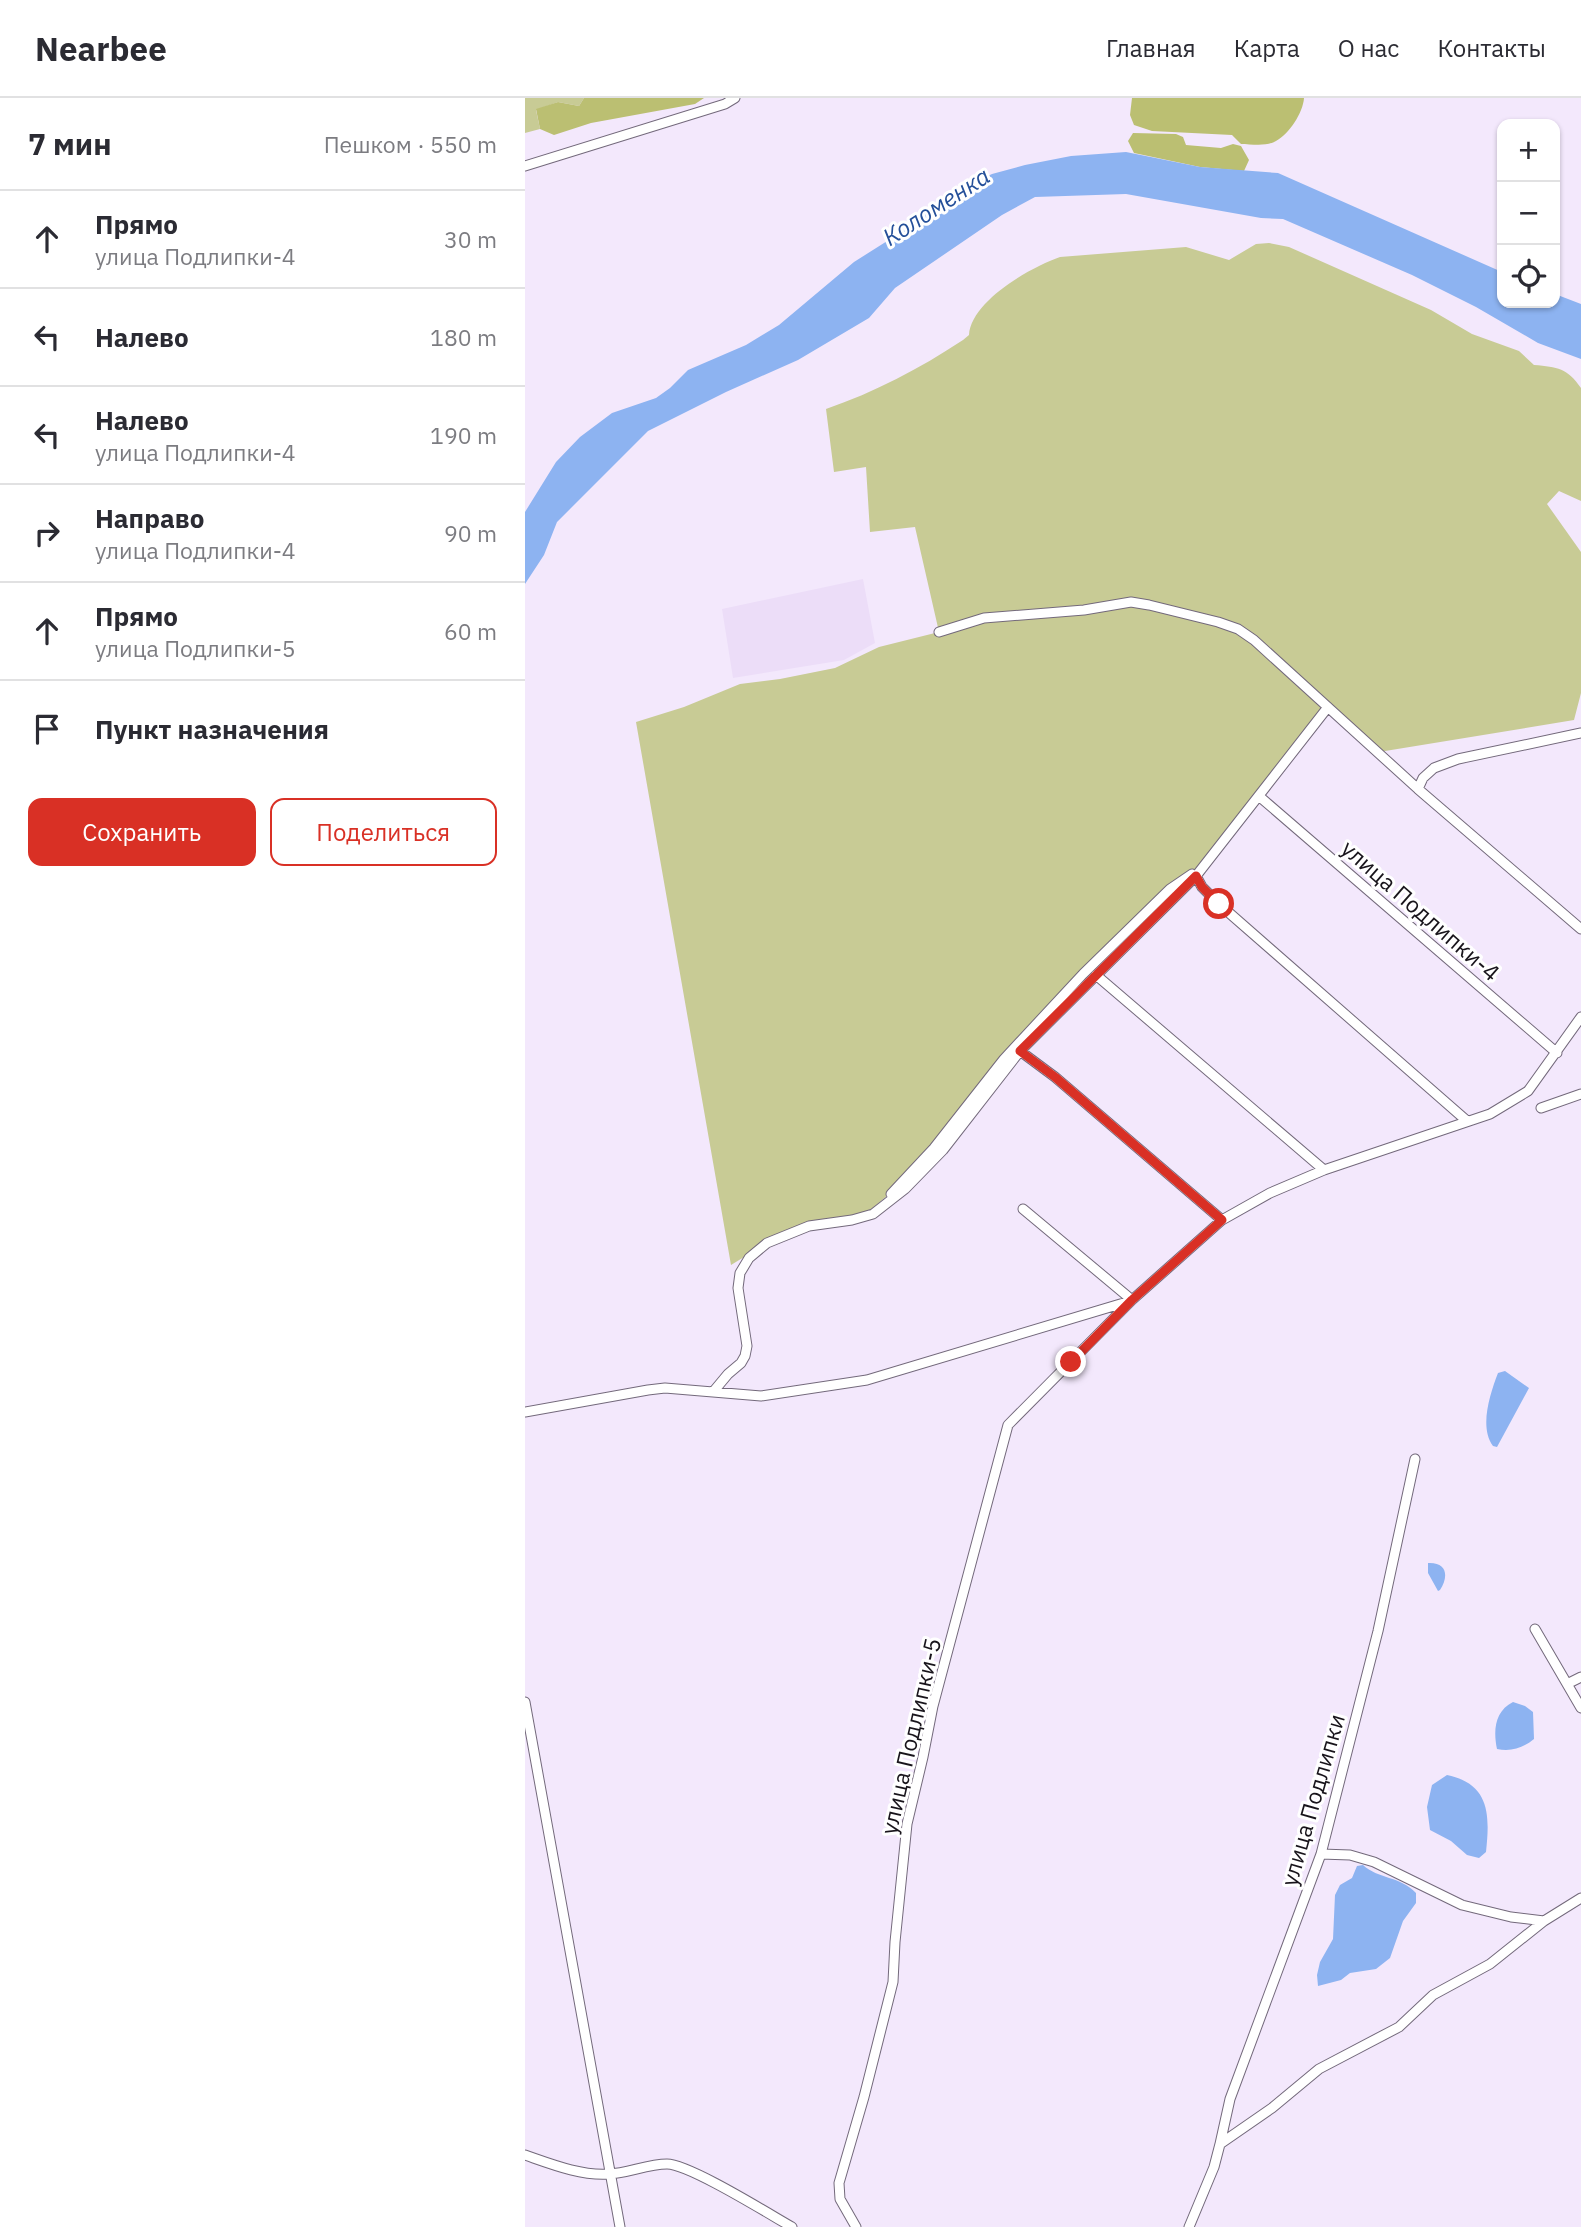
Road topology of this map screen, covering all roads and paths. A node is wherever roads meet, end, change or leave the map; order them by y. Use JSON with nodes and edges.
{"nodes":[{"id":1,"x":735,"y":98,"type":"edge"},
{"id":2,"x":525,"y":166,"type":"edge"},
{"id":3,"x":939,"y":632,"type":"dead end"},
{"id":4,"x":1328,"y":707,"type":"junction"},
{"id":5,"x":1581,"y":733,"type":"edge"},
{"id":6,"x":1419,"y":789,"type":"junction"},
{"id":7,"x":1260,"y":797,"type":"junction"},
{"id":8,"x":1203,"y":866,"type":"junction"},
{"id":9,"x":1196,"y":876,"type":"junction"},
{"id":10,"x":1581,"y":929,"type":"edge"},
{"id":11,"x":1096,"y":975,"type":"junction"},
{"id":12,"x":1581,"y":1017,"type":"edge"},
{"id":13,"x":1020,"y":1051,"type":"junction"},
{"id":14,"x":1557,"y":1053,"type":"junction"},
{"id":15,"x":1581,"y":1094,"type":"edge"},
{"id":16,"x":1541,"y":1108,"type":"dead end"},
{"id":17,"x":1467,"y":1121,"type":"junction"},
{"id":18,"x":1324,"y":1170,"type":"junction"},
{"id":19,"x":1023,"y":1209,"type":"dead end"},
{"id":20,"x":873,"y":1214,"type":"junction"},
{"id":21,"x":1222,"y":1220,"type":"junction"},
{"id":22,"x":1132,"y":1300,"type":"junction"},
{"id":23,"x":713,"y":1392,"type":"junction"},
{"id":24,"x":525,"y":1412,"type":"edge"},
{"id":25,"x":1415,"y":1459,"type":"dead end"},
{"id":26,"x":1535,"y":1629,"type":"dead end"},
{"id":27,"x":1581,"y":1676,"type":"edge"},
{"id":28,"x":1567,"y":1684,"type":"junction"},
{"id":29,"x":525,"y":1702,"type":"edge"},
{"id":30,"x":1581,"y":1708,"type":"edge"},
{"id":31,"x":530,"y":1759,"type":"edge"},
{"id":32,"x":1321,"y":1854,"type":"junction"},
{"id":33,"x":1581,"y":1898,"type":"edge"},
{"id":34,"x":1544,"y":1921,"type":"junction"},
{"id":35,"x":1220,"y":2144,"type":"junction"},
{"id":36,"x":525,"y":2155,"type":"edge"},
{"id":37,"x":610,"y":2174,"type":"junction"},
{"id":38,"x":620,"y":2227,"type":"edge"},
{"id":39,"x":792,"y":2227,"type":"edge"},
{"id":40,"x":856,"y":2227,"type":"edge"},
{"id":41,"x":1189,"y":2227,"type":"edge"}],
"edges":[{"from":1,"to":2,"type":"street"},
{"from":3,"to":4,"type":"street"},
{"from":4,"to":6,"type":"street"},
{"from":4,"to":7,"type":"street"},
{"from":5,"to":6,"type":"street"},
{"from":6,"to":10,"type":"street"},
{"from":7,"to":8,"type":"street"},
{"from":7,"to":14,"type":"street","name":"улица Подлипки-4"},
{"from":8,"to":9,"type":"street"},
{"from":8,"to":20,"type":"street"},
{"from":9,"to":11,"type":"street"},
{"from":9,"to":17,"type":"street"},
{"from":11,"to":13,"type":"street"},
{"from":11,"to":18,"type":"street"},
{"from":12,"to":14,"type":"street"},
{"from":13,"to":20,"type":"street"},
{"from":13,"to":21,"type":"street"},
{"from":14,"to":17,"type":"street"},
{"from":15,"to":16,"type":"street"},
{"from":17,"to":18,"type":"street"},
{"from":18,"to":21,"type":"street"},
{"from":19,"to":22,"type":"street"},
{"from":20,"to":23,"type":"street"},
{"from":21,"to":22,"type":"street"},
{"from":22,"to":23,"type":"street"},
{"from":22,"to":40,"type":"street","name":"улица Подлипки-5"},
{"from":23,"to":24,"type":"street"},
{"from":25,"to":32,"type":"street","name":"улица Подлипки"},
{"from":26,"to":28,"type":"street"},
{"from":27,"to":28,"type":"street"},
{"from":28,"to":30,"type":"street"},
{"from":29,"to":31,"type":"street"},
{"from":31,"to":37,"type":"street"},
{"from":32,"to":34,"type":"street"},
{"from":32,"to":35,"type":"street","name":"улица Подлипки"},
{"from":33,"to":34,"type":"street"},
{"from":34,"to":35,"type":"street"},
{"from":35,"to":41,"type":"street","name":"улица Подлипки"},
{"from":36,"to":37,"type":"street"},
{"from":37,"to":38,"type":"street"},
{"from":37,"to":39,"type":"street"}]}
